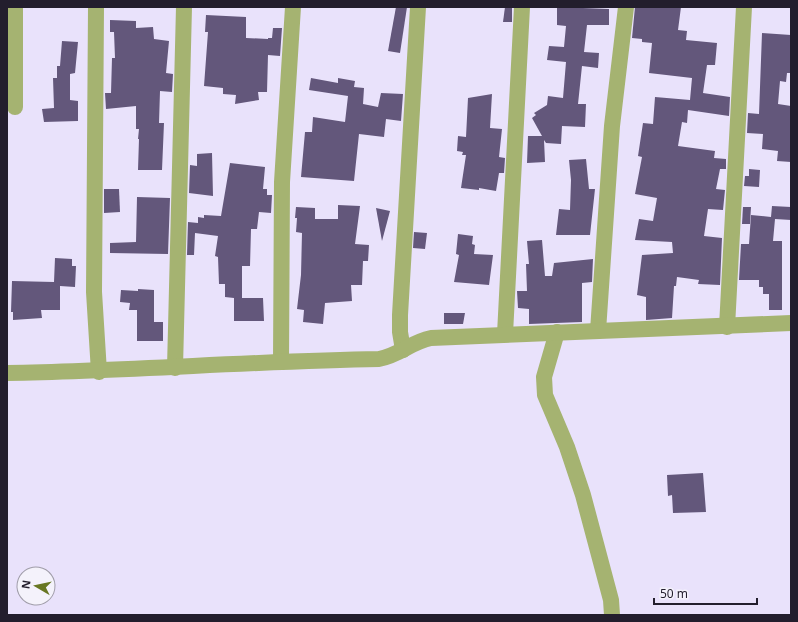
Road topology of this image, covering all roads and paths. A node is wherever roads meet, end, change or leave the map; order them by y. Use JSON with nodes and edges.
{"nodes":[{"id":1,"x":15,"y":7,"type":"edge"},
{"id":2,"x":96,"y":7,"type":"edge"},
{"id":3,"x":184,"y":7,"type":"edge"},
{"id":4,"x":294,"y":7,"type":"edge"},
{"id":5,"x":418,"y":7,"type":"edge"},
{"id":6,"x":522,"y":7,"type":"edge"},
{"id":7,"x":626,"y":7,"type":"edge"},
{"id":8,"x":744,"y":7,"type":"edge"},
{"id":9,"x":15,"y":107,"type":"dead end"},
{"id":10,"x":791,"y":323,"type":"edge"},
{"id":11,"x":727,"y":327,"type":"junction"},
{"id":12,"x":598,"y":331,"type":"junction"},
{"id":13,"x":557,"y":332,"type":"junction"},
{"id":14,"x":505,"y":334,"type":"junction"},
{"id":15,"x":403,"y":350,"type":"junction"},
{"id":16,"x":281,"y":362,"type":"junction"},
{"id":17,"x":175,"y":368,"type":"junction"},
{"id":18,"x":99,"y":372,"type":"junction"},
{"id":19,"x":7,"y":374,"type":"edge"},
{"id":20,"x":612,"y":615,"type":"edge"}],
"edges":[{"from":1,"to":9,"type":"street"},
{"from":2,"to":18,"type":"street"},
{"from":3,"to":17,"type":"street"},
{"from":4,"to":16,"type":"street"},
{"from":5,"to":15,"type":"street"},
{"from":6,"to":14,"type":"street"},
{"from":7,"to":12,"type":"street"},
{"from":8,"to":11,"type":"street"},
{"from":10,"to":11,"type":"street"},
{"from":11,"to":12,"type":"street"},
{"from":12,"to":13,"type":"street"},
{"from":13,"to":14,"type":"street"},
{"from":13,"to":20,"type":"street"},
{"from":14,"to":15,"type":"street"},
{"from":15,"to":16,"type":"street"},
{"from":16,"to":17,"type":"street"},
{"from":17,"to":18,"type":"street"},
{"from":18,"to":19,"type":"street"}]}
